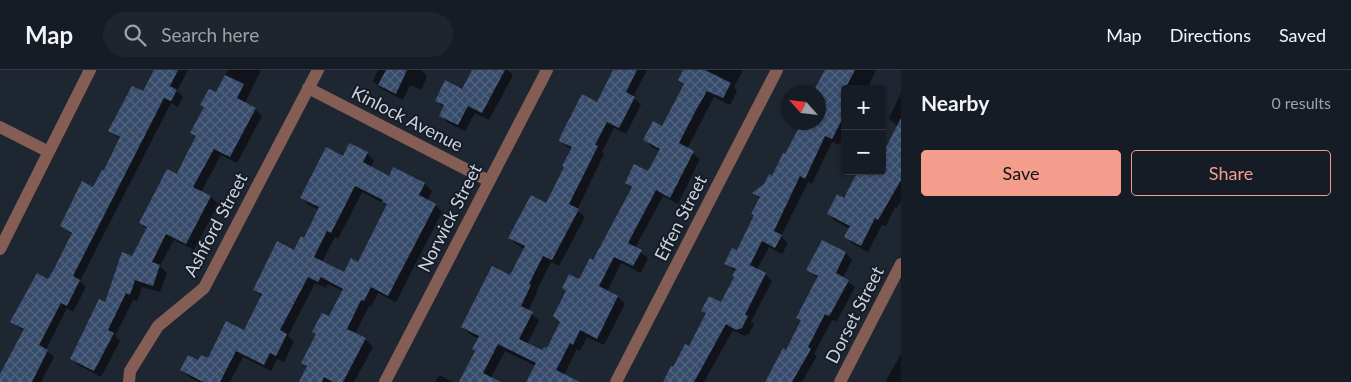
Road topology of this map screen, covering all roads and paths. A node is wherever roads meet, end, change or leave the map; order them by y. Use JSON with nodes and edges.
{"nodes":[{"id":1,"x":90,"y":70,"type":"edge"},
{"id":2,"x":318,"y":70,"type":"edge"},
{"id":3,"x":547,"y":70,"type":"edge"},
{"id":4,"x":777,"y":70,"type":"edge"},
{"id":5,"x":308,"y":88,"type":"junction"},
{"id":6,"x":0,"y":127,"type":"edge"},
{"id":7,"x":49,"y":152,"type":"junction"},
{"id":8,"x":489,"y":181,"type":"junction"},
{"id":9,"x":0,"y":249,"type":"edge"},
{"id":10,"x":901,"y":264,"type":"edge"},
{"id":11,"x":129,"y":382,"type":"edge"},
{"id":12,"x":385,"y":382,"type":"edge"},
{"id":13,"x":616,"y":382,"type":"edge"},
{"id":14,"x":840,"y":382,"type":"edge"}],
"edges":[{"from":1,"to":7,"type":"street"},
{"from":2,"to":5,"type":"street","name":"Ashford Street"},
{"from":3,"to":8,"type":"street","name":"Norwick Street"},
{"from":4,"to":13,"type":"street","name":"Effen Street"},
{"from":5,"to":8,"type":"street","name":"Kinlock Avenue"},
{"from":5,"to":11,"type":"street","name":"Ashford Street"},
{"from":6,"to":7,"type":"street"},
{"from":7,"to":9,"type":"street"},
{"from":8,"to":12,"type":"street","name":"Norwick Street"},
{"from":10,"to":14,"type":"street","name":"Dorset Street"}]}
